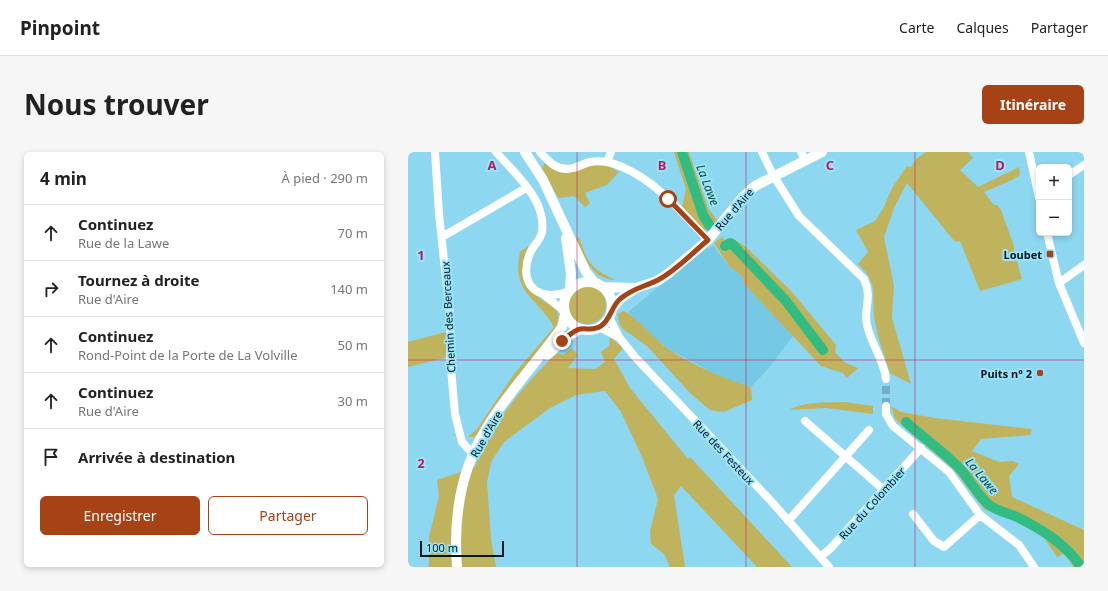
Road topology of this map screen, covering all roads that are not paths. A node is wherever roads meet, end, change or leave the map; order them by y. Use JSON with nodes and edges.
{"nodes":[{"id":1,"x":435,"y":152,"type":"edge"},
{"id":2,"x":496,"y":152,"type":"edge"},
{"id":3,"x":525,"y":152,"type":"edge"},
{"id":4,"x":540,"y":152,"type":"edge"},
{"id":5,"x":610,"y":152,"type":"edge"},
{"id":6,"x":762,"y":152,"type":"edge"},
{"id":7,"x":822,"y":152,"type":"edge"},
{"id":8,"x":1029,"y":152,"type":"edge"},
{"id":9,"x":803,"y":156,"type":"edge"},
{"id":10,"x":607,"y":162,"type":"junction"},
{"id":11,"x":1084,"y":165,"type":"edge"},
{"id":12,"x":1072,"y":173,"type":"edge"},
{"id":13,"x":774,"y":175,"type":"junction"},
{"id":14,"x":1036,"y":182,"type":"edge"},
{"id":15,"x":526,"y":188,"type":"junction"},
{"id":16,"x":565,"y":226,"type":"junction"},
{"id":17,"x":1048,"y":236,"type":"edge"},
{"id":18,"x":442,"y":237,"type":"junction"},
{"id":19,"x":708,"y":240,"type":"junction"},
{"id":20,"x":1084,"y":264,"type":"edge"},
{"id":21,"x":594,"y":282,"type":"junction"},
{"id":22,"x":1059,"y":283,"type":"junction"},
{"id":23,"x":603,"y":287,"type":"junction"},
{"id":24,"x":636,"y":288,"type":"junction"},
{"id":25,"x":569,"y":290,"type":"junction"},
{"id":26,"x":543,"y":295,"type":"junction"},
{"id":27,"x":564,"y":313,"type":"junction"},
{"id":28,"x":610,"y":313,"type":"junction"},
{"id":29,"x":599,"y":327,"type":"junction"},
{"id":30,"x":580,"y":329,"type":"junction"},
{"id":31,"x":619,"y":337,"type":"junction"},
{"id":32,"x":1084,"y":343,"type":"edge"},
{"id":33,"x":539,"y":360,"type":"junction"},
{"id":34,"x":886,"y":379,"type":"tunnel mouth"},
{"id":35,"x":886,"y":406,"type":"tunnel mouth"},
{"id":36,"x":805,"y":421,"type":"dead end"},
{"id":37,"x":869,"y":430,"type":"dead end"},
{"id":38,"x":921,"y":448,"type":"junction"},
{"id":39,"x":473,"y":454,"type":"junction"},
{"id":40,"x":847,"y":456,"type":"junction"},
{"id":41,"x":884,"y":490,"type":"junction"},
{"id":42,"x":913,"y":514,"type":"dead end"},
{"id":43,"x":980,"y":515,"type":"junction"},
{"id":44,"x":788,"y":521,"type":"junction"},
{"id":45,"x":821,"y":556,"type":"junction"},
{"id":46,"x":457,"y":567,"type":"edge"},
{"id":47,"x":829,"y":567,"type":"edge"},
{"id":48,"x":1034,"y":567,"type":"edge"}],
"edges":[{"from":1,"to":18,"type":"street","name":"Chemin des Berceaux"},
{"from":2,"to":15,"type":"street"},
{"from":3,"to":16,"type":"main road"},
{"from":4,"to":10,"type":"street"},
{"from":5,"to":10,"type":"street"},
{"from":6,"to":13,"type":"street"},
{"from":7,"to":9,"type":"main road","name":"Rue d'Aire"},
{"from":8,"to":14,"type":"street"},
{"from":9,"to":13,"type":"main road","name":"Rue d'Aire"},
{"from":10,"to":19,"type":"street"},
{"from":11,"to":12,"type":"street"},
{"from":13,"to":19,"type":"main road","name":"Rue d'Aire"},
{"from":13,"to":34,"type":"street"},
{"from":15,"to":18,"type":"street"},
{"from":15,"to":26,"type":"street"},
{"from":16,"to":21,"type":"main road"},
{"from":16,"to":25,"type":"main road"},
{"from":17,"to":22,"type":"street"},
{"from":18,"to":39,"type":"street","name":"Chemin des Berceaux"},
{"from":19,"to":24,"type":"main road","name":"Rue d'Aire"},
{"from":20,"to":22,"type":"street"},
{"from":21,"to":23,"type":"main road"},
{"from":21,"to":25,"type":"main road"},
{"from":22,"to":32,"type":"street"},
{"from":23,"to":24,"type":"main road","name":"Rue d'Aire"},
{"from":23,"to":28,"type":"main road"},
{"from":24,"to":28,"type":"main road","name":"Rue d'Aire"},
{"from":25,"to":26,"type":"street"},
{"from":25,"to":27,"type":"main road"},
{"from":26,"to":27,"type":"street"},
{"from":27,"to":30,"type":"main road"},
{"from":27,"to":33,"type":"main road","name":"Rue d'Aire"},
{"from":28,"to":29,"type":"main road"},
{"from":28,"to":31,"type":"street","name":"Rue des Festeux"},
{"from":29,"to":30,"type":"main road"},
{"from":29,"to":31,"type":"street","name":"Rue des Festeux"},
{"from":30,"to":33,"type":"main road","name":"Rue d'Aire"},
{"from":31,"to":44,"type":"street","name":"Rue des Festeux"},
{"from":33,"to":39,"type":"main road","name":"Rue d'Aire"},
{"from":35,"to":38,"type":"street"},
{"from":36,"to":40,"type":"street"},
{"from":37,"to":40,"type":"street"},
{"from":38,"to":41,"type":"street","name":"Rue du Colombier"},
{"from":38,"to":43,"type":"street"},
{"from":39,"to":46,"type":"main road","name":"Rue d'Aire"},
{"from":40,"to":41,"type":"street"},
{"from":40,"to":44,"type":"street"},
{"from":41,"to":45,"type":"street","name":"Rue du Colombier"},
{"from":42,"to":43,"type":"street"},
{"from":43,"to":48,"type":"street"},
{"from":44,"to":45,"type":"street","name":"Rue des Festeux"},
{"from":45,"to":47,"type":"street","name":"Rue des Festeux"}]}
